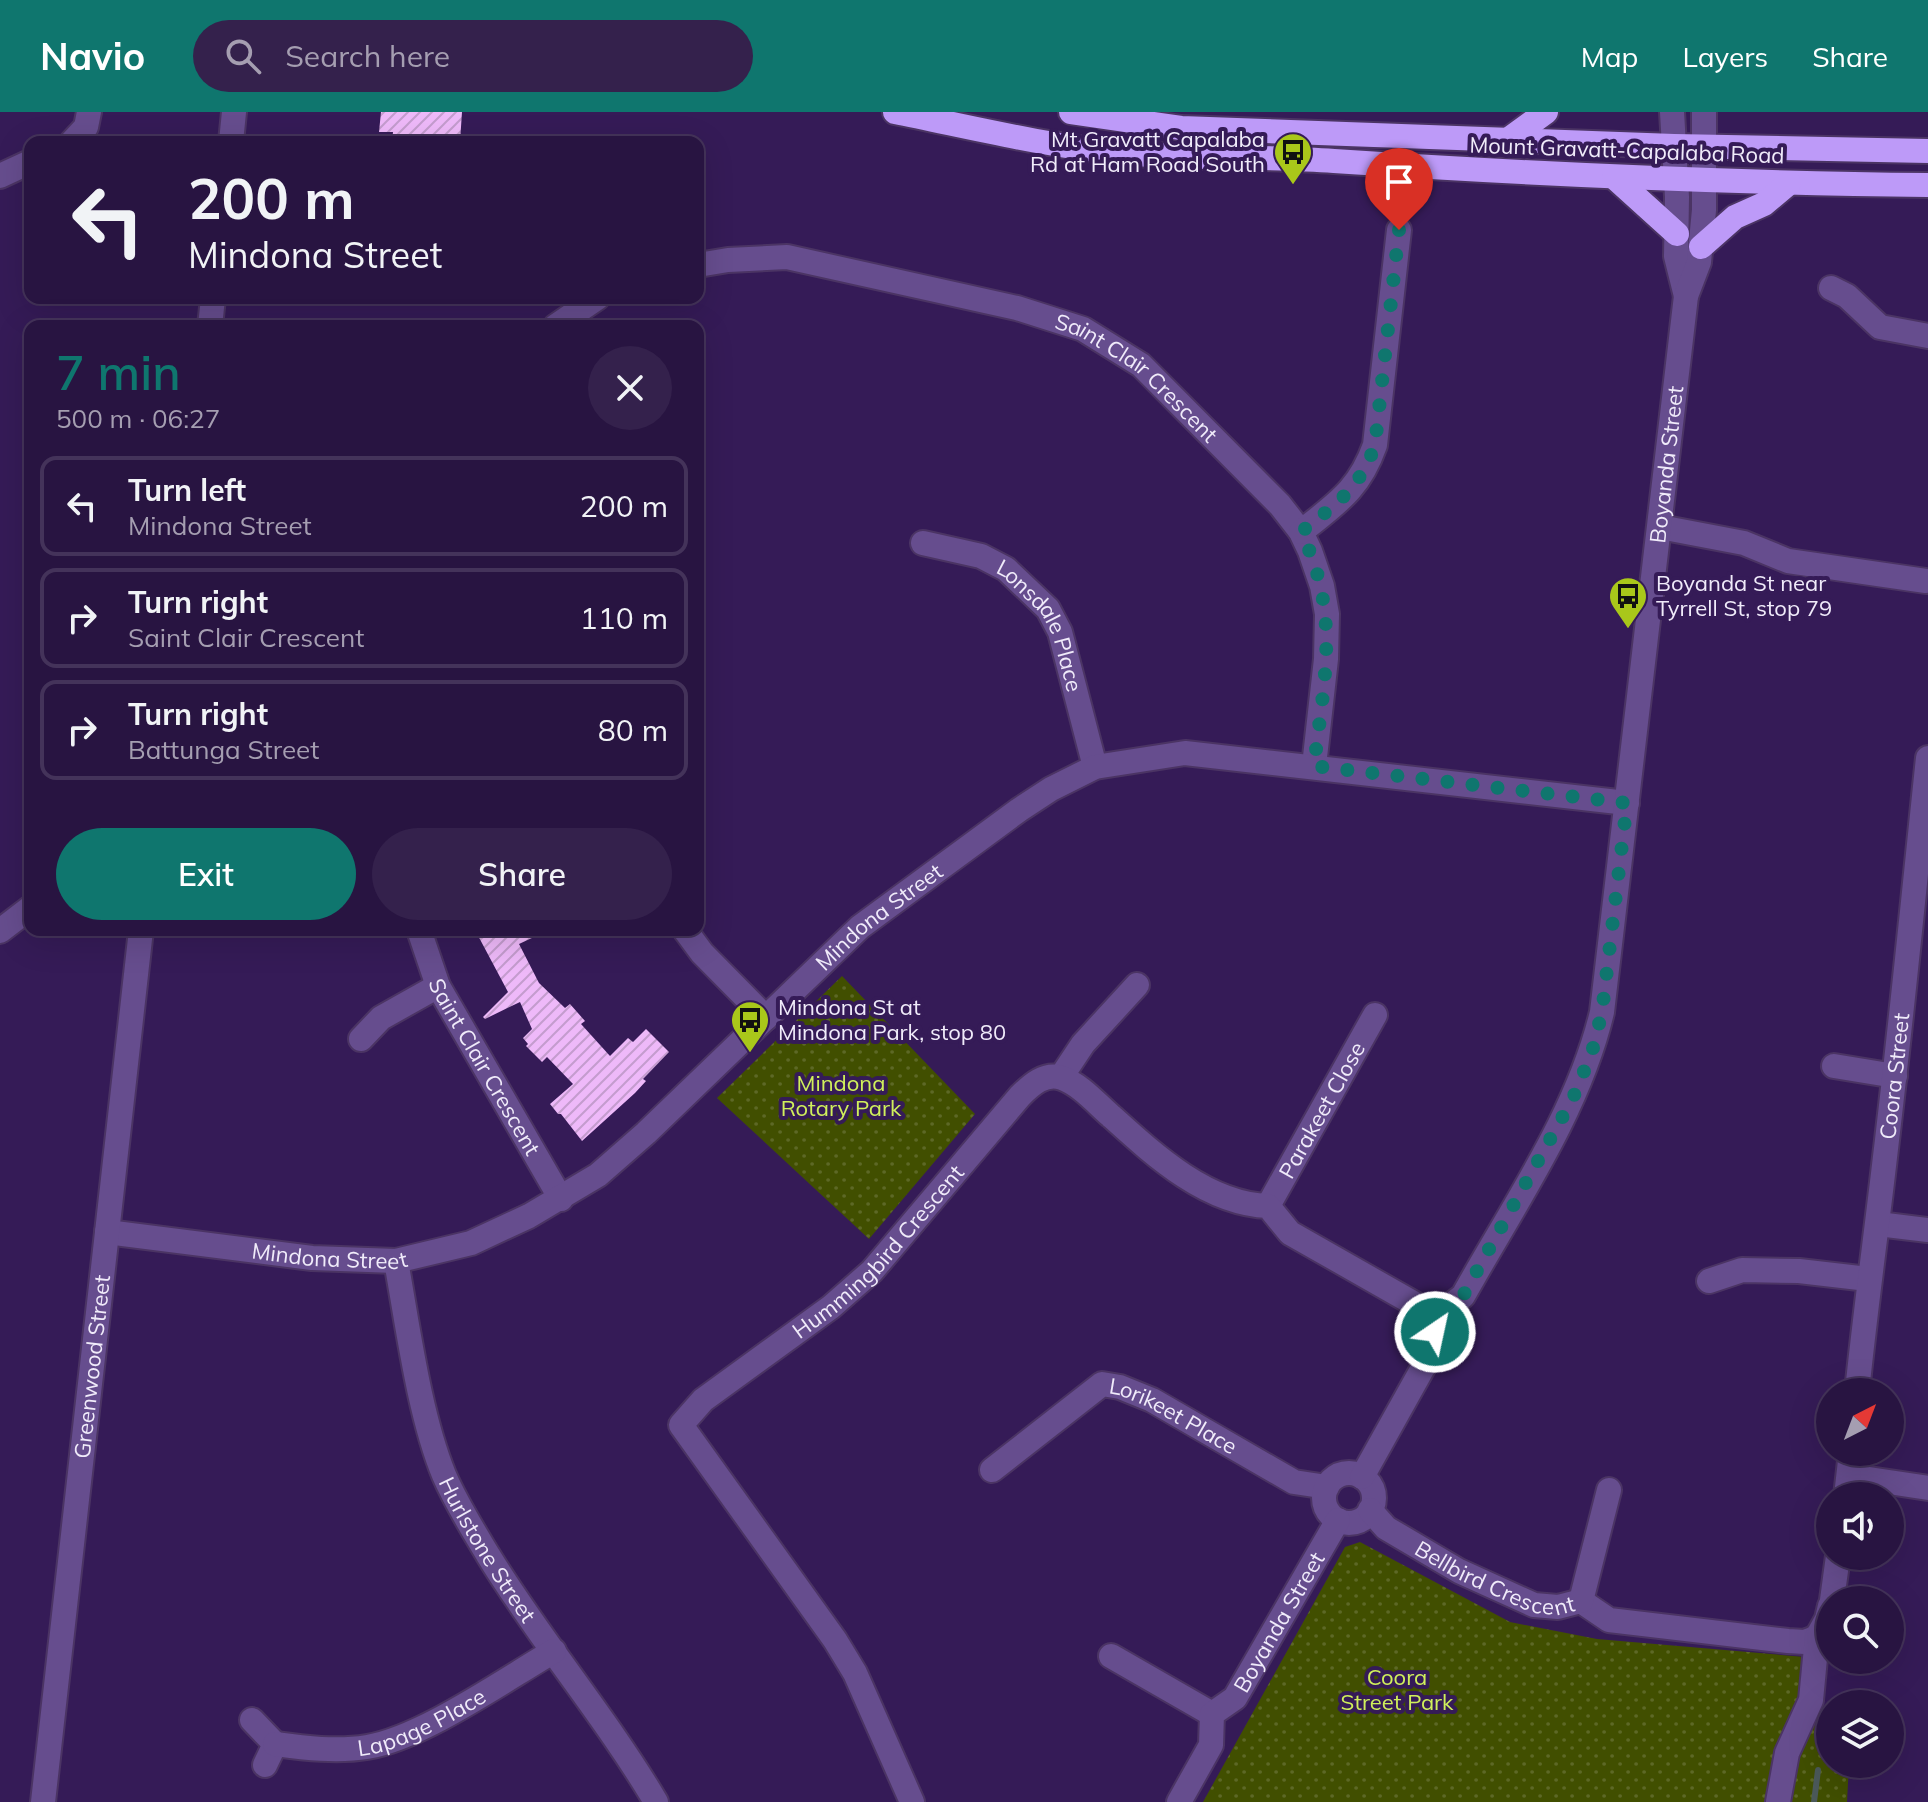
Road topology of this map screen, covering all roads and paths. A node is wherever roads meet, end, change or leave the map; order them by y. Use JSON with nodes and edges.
{"nodes":[{"id":1,"x":89,"y":112,"type":"edge"},
{"id":2,"x":234,"y":112,"type":"edge"},
{"id":3,"x":895,"y":112,"type":"edge"},
{"id":4,"x":1071,"y":112,"type":"edge"},
{"id":5,"x":1546,"y":112,"type":"edge"},
{"id":6,"x":1672,"y":112,"type":"edge"},
{"id":7,"x":1704,"y":112,"type":"edge"},
{"id":8,"x":78,"y":136,"type":"edge"},
{"id":9,"x":232,"y":136,"type":"edge"},
{"id":10,"x":1509,"y":139,"type":"junction"},
{"id":11,"x":1674,"y":146,"type":"junction"},
{"id":12,"x":1704,"y":146,"type":"junction"},
{"id":13,"x":1928,"y":151,"type":"edge"},
{"id":14,"x":24,"y":165,"type":"edge"},
{"id":15,"x":0,"y":176,"type":"edge"},
{"id":16,"x":1614,"y":177,"type":"junction"},
{"id":17,"x":1676,"y":178,"type":"junction"},
{"id":18,"x":1704,"y":179,"type":"junction"},
{"id":19,"x":1789,"y":183,"type":"junction"},
{"id":20,"x":1928,"y":185,"type":"edge"},
{"id":21,"x":1399,"y":230,"type":"dead end"},
{"id":22,"x":1677,"y":234,"type":"junction"},
{"id":23,"x":1701,"y":247,"type":"junction"},
{"id":24,"x":704,"y":264,"type":"edge"},
{"id":25,"x":1831,"y":288,"type":"dead end"},
{"id":26,"x":1686,"y":296,"type":"junction"},
{"id":27,"x":588,"y":304,"type":"edge"},
{"id":28,"x":565,"y":320,"type":"edge"},
{"id":29,"x":1928,"y":336,"type":"edge"},
{"id":30,"x":1660,"y":527,"type":"junction"},
{"id":31,"x":1301,"y":532,"type":"junction"},
{"id":32,"x":923,"y":543,"type":"dead end"},
{"id":33,"x":1927,"y":583,"type":"edge"},
{"id":34,"x":1928,"y":758,"type":"edge"},
{"id":35,"x":1314,"y":766,"type":"junction"},
{"id":36,"x":1095,"y":767,"type":"junction"},
{"id":37,"x":1627,"y":803,"type":"junction"},
{"id":38,"x":24,"y":913,"type":"edge"},
{"id":39,"x":1919,"y":925,"type":"edge"},
{"id":40,"x":0,"y":931,"type":"edge"},
{"id":41,"x":140,"y":936,"type":"edge"},
{"id":42,"x":421,"y":936,"type":"edge"},
{"id":43,"x":689,"y":936,"type":"edge"},
{"id":44,"x":1137,"y":985,"type":"dead end"},
{"id":45,"x":438,"y":986,"type":"junction"},
{"id":46,"x":1375,"y":1015,"type":"dead end"},
{"id":47,"x":766,"y":1018,"type":"junction"},
{"id":48,"x":361,"y":1039,"type":"dead end"},
{"id":49,"x":1834,"y":1066,"type":"dead end"},
{"id":50,"x":1895,"y":1076,"type":"junction"},
{"id":51,"x":1061,"y":1077,"type":"junction"},
{"id":52,"x":561,"y":1199,"type":"junction"},
{"id":53,"x":1268,"y":1206,"type":"junction"},
{"id":54,"x":1878,"y":1224,"type":"junction"},
{"id":55,"x":1928,"y":1230,"type":"edge"},
{"id":56,"x":107,"y":1232,"type":"junction"},
{"id":57,"x":396,"y":1261,"type":"junction"},
{"id":58,"x":1868,"y":1279,"type":"junction"},
{"id":59,"x":1709,"y":1281,"type":"dead end"},
{"id":60,"x":1436,"y":1316,"type":"junction"},
{"id":61,"x":1858,"y":1378,"type":"edge"},
{"id":62,"x":992,"y":1470,"type":"dead end"},
{"id":63,"x":1849,"y":1475,"type":"edge"},
{"id":64,"x":1362,"y":1477,"type":"junction"},
{"id":65,"x":1327,"y":1487,"type":"junction"},
{"id":66,"x":1928,"y":1488,"type":"edge"},
{"id":67,"x":1609,"y":1490,"type":"dead end"},
{"id":68,"x":1370,"y":1510,"type":"junction"},
{"id":69,"x":1338,"y":1520,"type":"junction"},
{"id":70,"x":1581,"y":1601,"type":"junction"},
{"id":71,"x":1816,"y":1637,"type":"edge"},
{"id":72,"x":1816,"y":1648,"type":"edge"},
{"id":73,"x":554,"y":1651,"type":"junction"},
{"id":74,"x":1111,"y":1656,"type":"dead end"},
{"id":75,"x":1212,"y":1714,"type":"junction"},
{"id":76,"x":252,"y":1720,"type":"dead end"},
{"id":77,"x":43,"y":1802,"type":"edge"},
{"id":78,"x":656,"y":1802,"type":"edge"},
{"id":79,"x":912,"y":1802,"type":"edge"},
{"id":80,"x":1179,"y":1802,"type":"edge"},
{"id":81,"x":1778,"y":1802,"type":"edge"}],
"edges":[{"from":1,"to":8,"type":"street"},
{"from":2,"to":9,"type":"street"},
{"from":3,"to":16,"type":"highway","name":"Mount Gravatt-Capalaba Road"},
{"from":4,"to":10,"type":"highway","name":"Mount Gravatt-Capalaba Road"},
{"from":5,"to":10,"type":"highway"},
{"from":6,"to":11,"type":"street","name":"Boyanda Street"},
{"from":7,"to":12,"type":"street","name":"Boyanda Street"},
{"from":10,"to":11,"type":"highway","name":"Mount Gravatt-Capalaba Road"},
{"from":11,"to":12,"type":"highway","name":"Mount Gravatt-Capalaba Road"},
{"from":11,"to":17,"type":"street","name":"Boyanda Street"},
{"from":12,"to":13,"type":"highway","name":"Mount Gravatt-Capalaba Road"},
{"from":12,"to":18,"type":"street","name":"Boyanda Street"},
{"from":14,"to":15,"type":"street"},
{"from":16,"to":17,"type":"highway","name":"Mount Gravatt-Capalaba Road"},
{"from":16,"to":22,"type":"highway"},
{"from":17,"to":18,"type":"highway","name":"Mount Gravatt-Capalaba Road"},
{"from":17,"to":22,"type":"street","name":"Boyanda Street"},
{"from":18,"to":19,"type":"highway","name":"Mount Gravatt-Capalaba Road"},
{"from":18,"to":23,"type":"street","name":"Boyanda Street"},
{"from":19,"to":20,"type":"highway","name":"Mount Gravatt-Capalaba Road"},
{"from":19,"to":23,"type":"highway"},
{"from":21,"to":31,"type":"street"},
{"from":22,"to":26,"type":"street","name":"Boyanda Street"},
{"from":23,"to":26,"type":"street","name":"Boyanda Street"},
{"from":24,"to":31,"type":"street","name":"Saint Clair Crescent"},
{"from":25,"to":29,"type":"street"},
{"from":26,"to":30,"type":"street","name":"Boyanda Street"},
{"from":27,"to":28,"type":"street"},
{"from":30,"to":33,"type":"street"},
{"from":30,"to":37,"type":"street","name":"Boyanda Street"},
{"from":31,"to":35,"type":"street","name":"Saint Clair Crescent"},
{"from":32,"to":36,"type":"street","name":"Lonsdale Place"},
{"from":34,"to":39,"type":"street","name":"Coora Street"},
{"from":35,"to":36,"type":"street","name":"Mindona Street"},
{"from":35,"to":37,"type":"street","name":"Mindona Street"},
{"from":36,"to":47,"type":"street","name":"Mindona Street"},
{"from":37,"to":60,"type":"street","name":"Boyanda Street"},
{"from":38,"to":40,"type":"street"},
{"from":39,"to":50,"type":"street","name":"Coora Street"},
{"from":41,"to":56,"type":"street","name":"Greenwood Street"},
{"from":42,"to":45,"type":"street","name":"Saint Clair Crescent"},
{"from":43,"to":47,"type":"street"},
{"from":44,"to":51,"type":"street"},
{"from":45,"to":48,"type":"street"},
{"from":45,"to":52,"type":"street","name":"Saint Clair Crescent"},
{"from":46,"to":53,"type":"street","name":"Parakeet Close"},
{"from":47,"to":52,"type":"street","name":"Mindona Street"},
{"from":49,"to":50,"type":"street"},
{"from":50,"to":54,"type":"street","name":"Coora Street"},
{"from":51,"to":53,"type":"street"},
{"from":51,"to":79,"type":"street","name":"Hummingbird Crescent"},
{"from":52,"to":57,"type":"street","name":"Mindona Street"},
{"from":53,"to":60,"type":"street"},
{"from":54,"to":55,"type":"street"},
{"from":54,"to":58,"type":"street","name":"Coora Street"},
{"from":56,"to":57,"type":"street","name":"Mindona Street"},
{"from":56,"to":77,"type":"street","name":"Greenwood Street"},
{"from":57,"to":73,"type":"street","name":"Hurlstone Street"},
{"from":58,"to":59,"type":"street"},
{"from":58,"to":61,"type":"street","name":"Coora Street"},
{"from":60,"to":64,"type":"street"},
{"from":62,"to":65,"type":"street","name":"Lorikeet Place"},
{"from":63,"to":66,"type":"street"},
{"from":64,"to":65,"type":"street"},
{"from":64,"to":68,"type":"street"},
{"from":65,"to":69,"type":"street"},
{"from":67,"to":70,"type":"street"},
{"from":68,"to":69,"type":"street"},
{"from":68,"to":70,"type":"street","name":"Bellbird Crescent"},
{"from":69,"to":75,"type":"street","name":"Boyanda Street"},
{"from":70,"to":71,"type":"street","name":"Bellbird Crescent"},
{"from":72,"to":81,"type":"street"},
{"from":73,"to":76,"type":"street","name":"Lapage Place"},
{"from":73,"to":78,"type":"street","name":"Hurlstone Street"},
{"from":74,"to":75,"type":"street"},
{"from":75,"to":80,"type":"street"}]}
